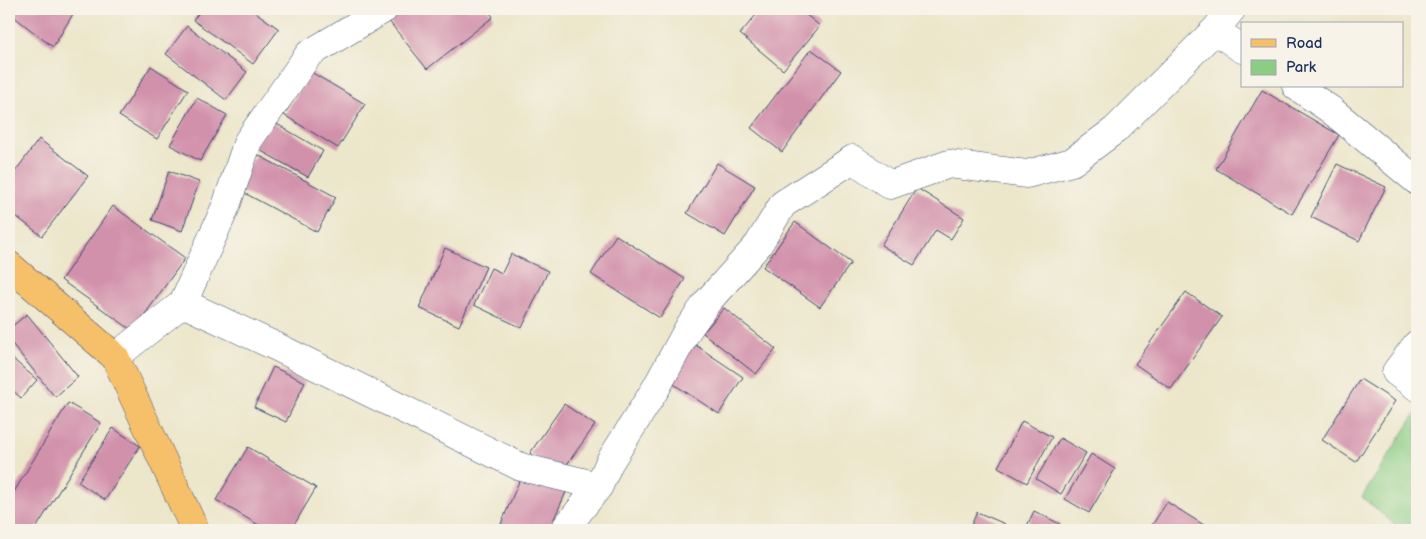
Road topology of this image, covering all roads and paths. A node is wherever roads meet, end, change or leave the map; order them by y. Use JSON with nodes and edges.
{"nodes":[{"id":1,"x":384,"y":9,"type":"edge"},
{"id":2,"x":1232,"y":9,"type":"edge"},
{"id":3,"x":1215,"y":30,"type":"junction"},
{"id":4,"x":1241,"y":48,"type":"edge"},
{"id":5,"x":1299,"y":88,"type":"edge"},
{"id":6,"x":1417,"y":181,"type":"edge"},
{"id":7,"x":9,"y":265,"type":"edge"},
{"id":8,"x":183,"y":303,"type":"junction"},
{"id":9,"x":1417,"y":344,"type":"edge"},
{"id":10,"x":115,"y":357,"type":"junction"},
{"id":11,"x":1417,"y":387,"type":"edge"},
{"id":12,"x":599,"y":486,"type":"junction"},
{"id":13,"x":195,"y":530,"type":"edge"},
{"id":14,"x":564,"y":530,"type":"edge"}],
"edges":[{"from":1,"to":8,"type":"street"},
{"from":2,"to":3,"type":"street"},
{"from":3,"to":4,"type":"street"},
{"from":3,"to":12,"type":"street"},
{"from":5,"to":6,"type":"street"},
{"from":7,"to":10,"type":"main road"},
{"from":8,"to":10,"type":"street"},
{"from":8,"to":12,"type":"street"},
{"from":9,"to":11,"type":"street"},
{"from":10,"to":13,"type":"main road"},
{"from":12,"to":14,"type":"street"}]}
